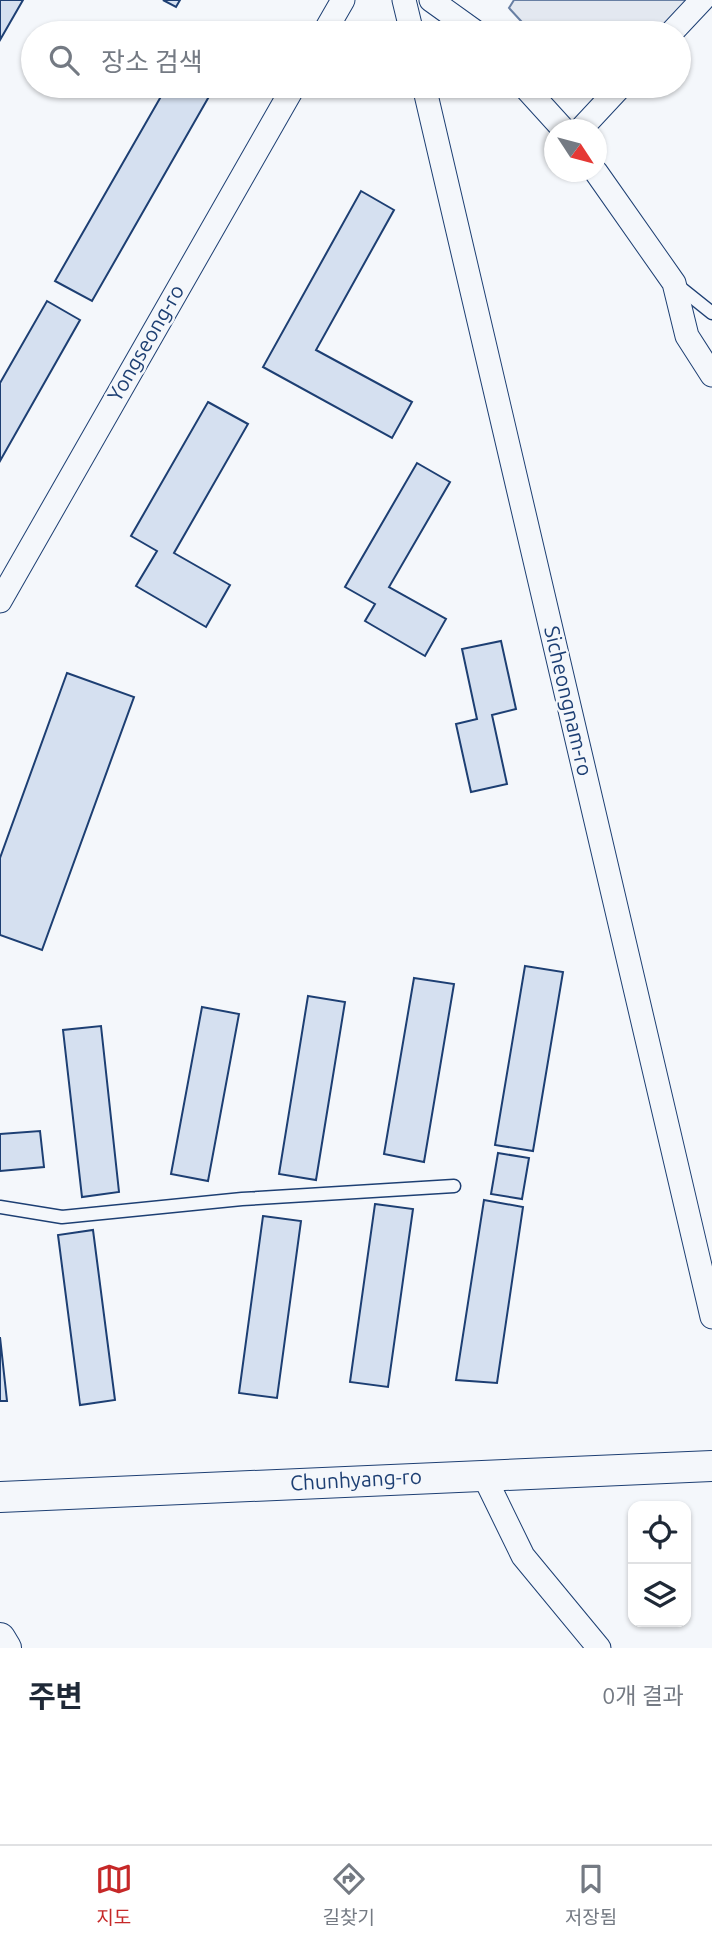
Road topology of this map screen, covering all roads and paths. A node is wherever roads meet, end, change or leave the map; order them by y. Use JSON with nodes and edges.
{"nodes":[{"id":1,"x":343,"y":0,"type":"edge"},
{"id":2,"x":404,"y":0,"type":"edge"},
{"id":3,"x":431,"y":0,"type":"edge"},
{"id":4,"x":702,"y":0,"type":"edge"},
{"id":5,"x":331,"y":21,"type":"edge"},
{"id":6,"x":409,"y":21,"type":"edge"},
{"id":7,"x":460,"y":21,"type":"edge"},
{"id":8,"x":682,"y":21,"type":"edge"},
{"id":9,"x":287,"y":98,"type":"edge"},
{"id":10,"x":427,"y":98,"type":"edge"},
{"id":11,"x":535,"y":98,"type":"edge"},
{"id":12,"x":610,"y":98,"type":"edge"},
{"id":13,"x":554,"y":119,"type":"edge"},
{"id":14,"x":590,"y":119,"type":"edge"},
{"id":15,"x":603,"y":182,"type":"edge"},
{"id":16,"x":674,"y":283,"type":"junction"},
{"id":17,"x":712,"y":313,"type":"edge"},
{"id":18,"x":712,"y":375,"type":"edge"},
{"id":19,"x":0,"y":601,"type":"edge"},
{"id":20,"x":454,"y":1186,"type":"dead end"},
{"id":21,"x":0,"y":1207,"type":"edge"},
{"id":22,"x":712,"y":1317,"type":"edge"},
{"id":23,"x":712,"y":1466,"type":"edge"},
{"id":24,"x":483,"y":1474,"type":"junction"},
{"id":25,"x":0,"y":1497,"type":"edge"},
{"id":26,"x":0,"y":1638,"type":"edge"},
{"id":27,"x":6,"y":1648,"type":"edge"},
{"id":28,"x":599,"y":1648,"type":"edge"}],
"edges":[{"from":1,"to":5,"type":"street"},
{"from":2,"to":6,"type":"street"},
{"from":3,"to":7,"type":"street"},
{"from":4,"to":8,"type":"street"},
{"from":9,"to":19,"type":"street","name":"Yongseong-ro"},
{"from":10,"to":22,"type":"street","name":"Sicheongnam-ro"},
{"from":11,"to":13,"type":"street"},
{"from":12,"to":14,"type":"street"},
{"from":15,"to":16,"type":"street"},
{"from":16,"to":17,"type":"lane"},
{"from":16,"to":18,"type":"street"},
{"from":20,"to":21,"type":"lane"},
{"from":23,"to":24,"type":"street","name":"Chunhyang-ro"},
{"from":24,"to":25,"type":"street","name":"Chunhyang-ro"},
{"from":24,"to":28,"type":"street"},
{"from":26,"to":27,"type":"street"}]}
